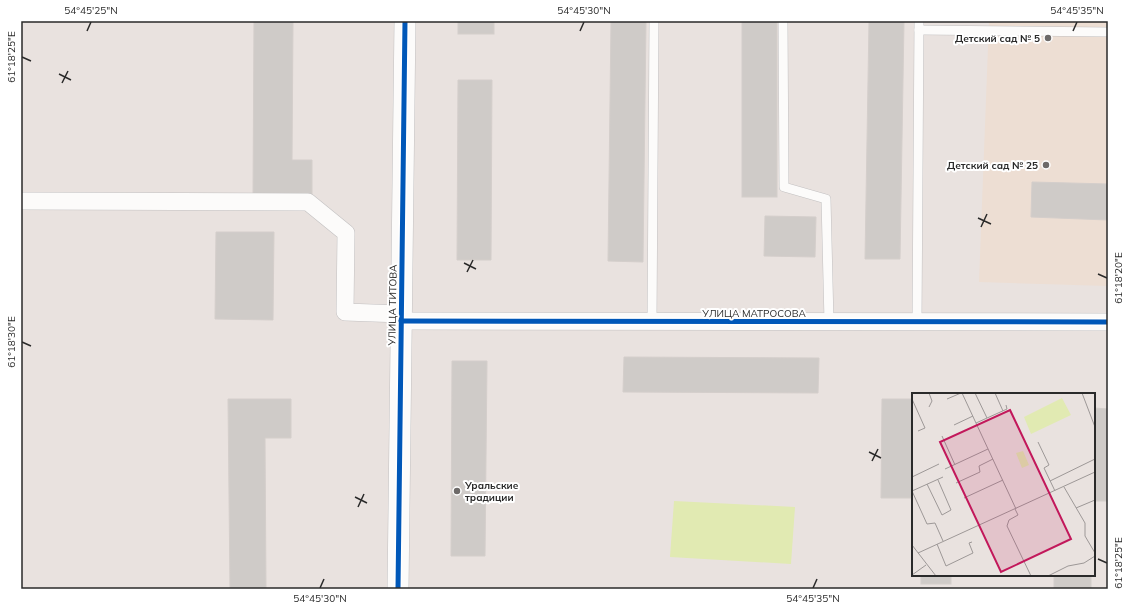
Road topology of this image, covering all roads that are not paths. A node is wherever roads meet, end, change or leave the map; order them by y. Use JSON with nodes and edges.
{"nodes":[{"id":1,"x":404,"y":21,"type":"edge"},
{"id":2,"x":654,"y":21,"type":"edge"},
{"id":3,"x":783,"y":21,"type":"edge"},
{"id":4,"x":919,"y":25,"type":"edge"},
{"id":5,"x":1108,"y":32,"type":"edge"},
{"id":6,"x":21,"y":201,"type":"edge"},
{"id":7,"x":401,"y":318,"type":"junction"},
{"id":8,"x":652,"y":322,"type":"junction"},
{"id":9,"x":829,"y":322,"type":"junction"},
{"id":10,"x":917,"y":322,"type":"junction"},
{"id":11,"x":1108,"y":322,"type":"edge"},
{"id":12,"x":398,"y":589,"type":"edge"}],
"edges":[{"from":1,"to":7,"type":"street","name":"УЛИЦА ТИТОВА"},
{"from":2,"to":8,"type":"lane"},
{"from":3,"to":9,"type":"lane"},
{"from":4,"to":5,"type":"lane"},
{"from":4,"to":10,"type":"lane"},
{"from":6,"to":7,"type":"street","name":"УЛИЦА МАТРОСОВА"},
{"from":7,"to":8,"type":"street","name":"УЛИЦА МАТРОСОВА"},
{"from":7,"to":12,"type":"street","name":"УЛИЦА ТИТОВА"},
{"from":8,"to":9,"type":"street","name":"УЛИЦА МАТРОСОВА"},
{"from":9,"to":10,"type":"street","name":"УЛИЦА МАТРОСОВА"},
{"from":10,"to":11,"type":"street","name":"УЛИЦА МАТРОСОВА"}]}
